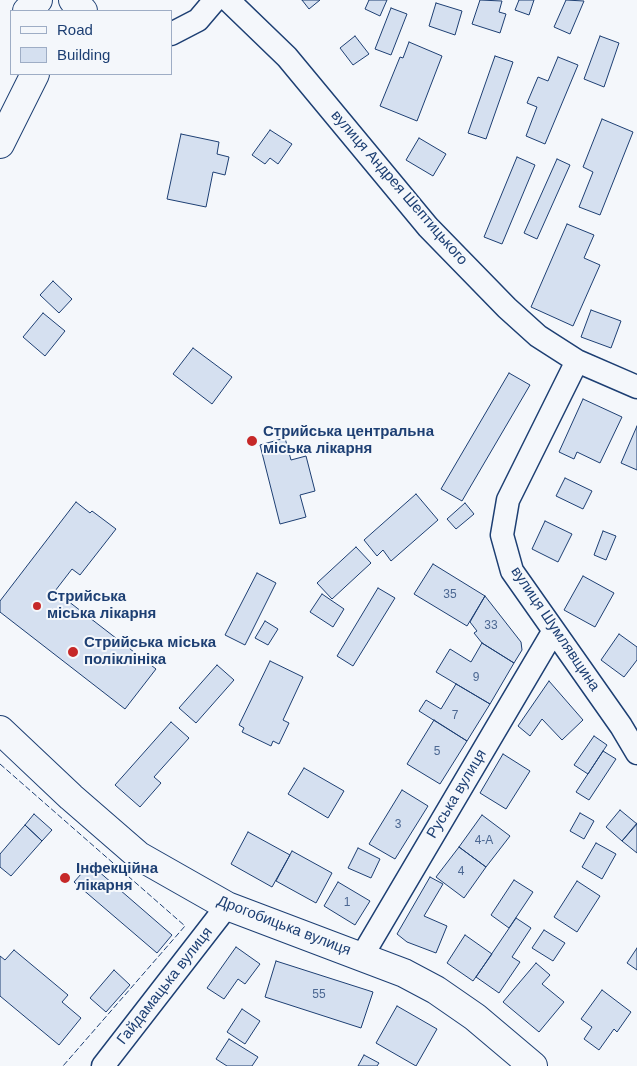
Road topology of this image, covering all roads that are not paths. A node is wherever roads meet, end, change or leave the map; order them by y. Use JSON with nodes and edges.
{"nodes":[{"id":1,"x":73,"y":0,"type":"edge"},
{"id":2,"x":215,"y":0,"type":"edge"},
{"id":3,"x":228,"y":0,"type":"edge"},
{"id":4,"x":82,"y":10,"type":"edge"},
{"id":5,"x":172,"y":33,"type":"edge"},
{"id":6,"x":34,"y":75,"type":"edge"},
{"id":7,"x":0,"y":144,"type":"edge"},
{"id":8,"x":577,"y":361,"type":"junction"},
{"id":9,"x":637,"y":387,"type":"edge"},
{"id":10,"x":553,"y":632,"type":"junction"},
{"id":11,"x":0,"y":730,"type":"edge"},
{"id":12,"x":637,"y":753,"type":"edge"},
{"id":13,"x":227,"y":906,"type":"junction"},
{"id":14,"x":362,"y":956,"type":"junction"},
{"id":15,"x":103,"y":1066,"type":"edge"},
{"id":16,"x":533,"y":1066,"type":"edge"}],
"edges":[{"from":1,"to":4,"type":"main road"},
{"from":2,"to":5,"type":"street"},
{"from":3,"to":8,"type":"street","name":"вулиця Андрея Шептицького"},
{"from":6,"to":7,"type":"main road"},
{"from":8,"to":9,"type":"street","name":"вулиця Андрея Шептицького"},
{"from":8,"to":10,"type":"street","name":"вулиця Шумлявщина"},
{"from":10,"to":12,"type":"street","name":"вулиця Шумлявщина"},
{"from":10,"to":14,"type":"street","name":"Руська вулиця"},
{"from":11,"to":13,"type":"main road","name":"Дрогобицька вулиця"},
{"from":13,"to":14,"type":"main road","name":"Дрогобицька вулиця"},
{"from":13,"to":15,"type":"street","name":"Гайдамацька вулиця"},
{"from":14,"to":16,"type":"main road","name":"Дрогобицька вулиця"}]}
